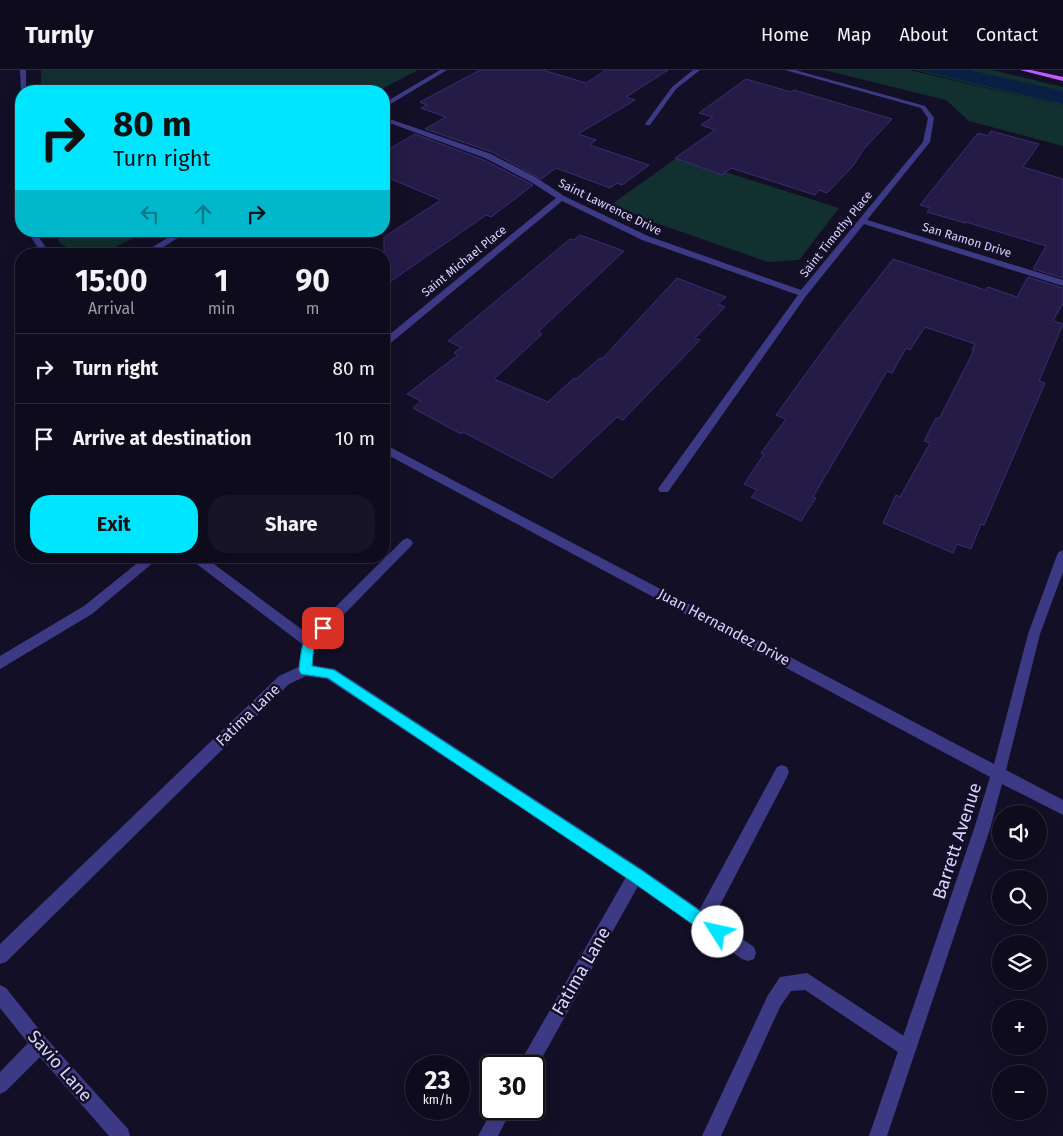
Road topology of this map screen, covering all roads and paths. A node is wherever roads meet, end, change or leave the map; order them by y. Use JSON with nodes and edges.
{"nodes":[{"id":1,"x":23,"y":70,"type":"edge"},
{"id":2,"x":444,"y":70,"type":"edge"},
{"id":3,"x":697,"y":70,"type":"edge"},
{"id":4,"x":788,"y":70,"type":"edge"},
{"id":5,"x":1023,"y":70,"type":"edge"},
{"id":6,"x":1063,"y":79,"type":"edge"},
{"id":7,"x":22,"y":85,"type":"edge"},
{"id":8,"x":390,"y":102,"type":"edge"},
{"id":9,"x":390,"y":121,"type":"edge"},
{"id":10,"x":648,"y":124,"type":"dead end"},
{"id":11,"x":561,"y":198,"type":"junction"},
{"id":12,"x":863,"y":221,"type":"junction"},
{"id":13,"x":35,"y":237,"type":"edge"},
{"id":14,"x":175,"y":237,"type":"edge"},
{"id":15,"x":42,"y":248,"type":"edge"},
{"id":16,"x":155,"y":248,"type":"edge"},
{"id":17,"x":1063,"y":283,"type":"edge"},
{"id":18,"x":803,"y":294,"type":"junction"},
{"id":19,"x":390,"y":339,"type":"edge"},
{"id":20,"x":390,"y":451,"type":"edge"},
{"id":21,"x":664,"y":489,"type":"dead end"},
{"id":22,"x":407,"y":543,"type":"dead end"},
{"id":23,"x":1063,"y":555,"type":"edge"},
{"id":24,"x":390,"y":560,"type":"edge"},
{"id":25,"x":147,"y":563,"type":"edge"},
{"id":26,"x":203,"y":563,"type":"edge"},
{"id":27,"x":387,"y":563,"type":"edge"},
{"id":28,"x":309,"y":642,"type":"junction"},
{"id":29,"x":0,"y":663,"type":"edge"},
{"id":30,"x":305,"y":670,"type":"junction"},
{"id":31,"x":782,"y":772,"type":"dead end"},
{"id":32,"x":998,"y":773,"type":"junction"},
{"id":33,"x":1063,"y":808,"type":"edge"},
{"id":34,"x":636,"y":876,"type":"junction"},
{"id":35,"x":702,"y":922,"type":"junction"},
{"id":36,"x":748,"y":953,"type":"dead end"},
{"id":37,"x":0,"y":956,"type":"edge"},
{"id":38,"x":0,"y":994,"type":"edge"},
{"id":39,"x":40,"y":1044,"type":"junction"},
{"id":40,"x":907,"y":1048,"type":"junction"},
{"id":41,"x":533,"y":1055,"type":"edge"},
{"id":42,"x":0,"y":1085,"type":"edge"},
{"id":43,"x":496,"y":1120,"type":"edge"},
{"id":44,"x":121,"y":1136,"type":"edge"},
{"id":45,"x":487,"y":1136,"type":"edge"},
{"id":46,"x":711,"y":1136,"type":"edge"},
{"id":47,"x":878,"y":1136,"type":"edge"}],
"edges":[{"from":1,"to":7,"type":"street"},
{"from":2,"to":8,"type":"street"},
{"from":3,"to":10,"type":"street"},
{"from":4,"to":12,"type":"street","name":"Saint Timothy Place"},
{"from":5,"to":6,"type":"main road"},
{"from":9,"to":11,"type":"street","name":"Saint Lawrence Drive"},
{"from":11,"to":18,"type":"street","name":"Saint Lawrence Drive"},
{"from":11,"to":19,"type":"street","name":"Saint Michael Place"},
{"from":12,"to":17,"type":"street","name":"San Ramon Drive"},
{"from":12,"to":18,"type":"street","name":"Saint Timothy Place"},
{"from":13,"to":15,"type":"street"},
{"from":14,"to":16,"type":"street"},
{"from":18,"to":21,"type":"street","name":"Saint Timothy Place"},
{"from":20,"to":32,"type":"street","name":"Juan Hernandez Drive"},
{"from":22,"to":24,"type":"street"},
{"from":23,"to":32,"type":"street","name":"Barrett Avenue"},
{"from":25,"to":29,"type":"street"},
{"from":26,"to":28,"type":"street"},
{"from":27,"to":28,"type":"street"},
{"from":28,"to":30,"type":"street"},
{"from":30,"to":34,"type":"street"},
{"from":30,"to":37,"type":"street","name":"Fatima Lane"},
{"from":31,"to":35,"type":"street"},
{"from":32,"to":33,"type":"street","name":"Juan Hernandez Drive"},
{"from":32,"to":40,"type":"street","name":"Barrett Avenue"},
{"from":34,"to":35,"type":"street"},
{"from":34,"to":41,"type":"street","name":"Fatima Lane"},
{"from":35,"to":36,"type":"street"},
{"from":38,"to":39,"type":"street","name":"Savio Lane"},
{"from":39,"to":42,"type":"street"},
{"from":39,"to":44,"type":"street","name":"Savio Lane"},
{"from":40,"to":46,"type":"street"},
{"from":40,"to":47,"type":"street","name":"Barrett Avenue"},
{"from":43,"to":45,"type":"street"}]}
